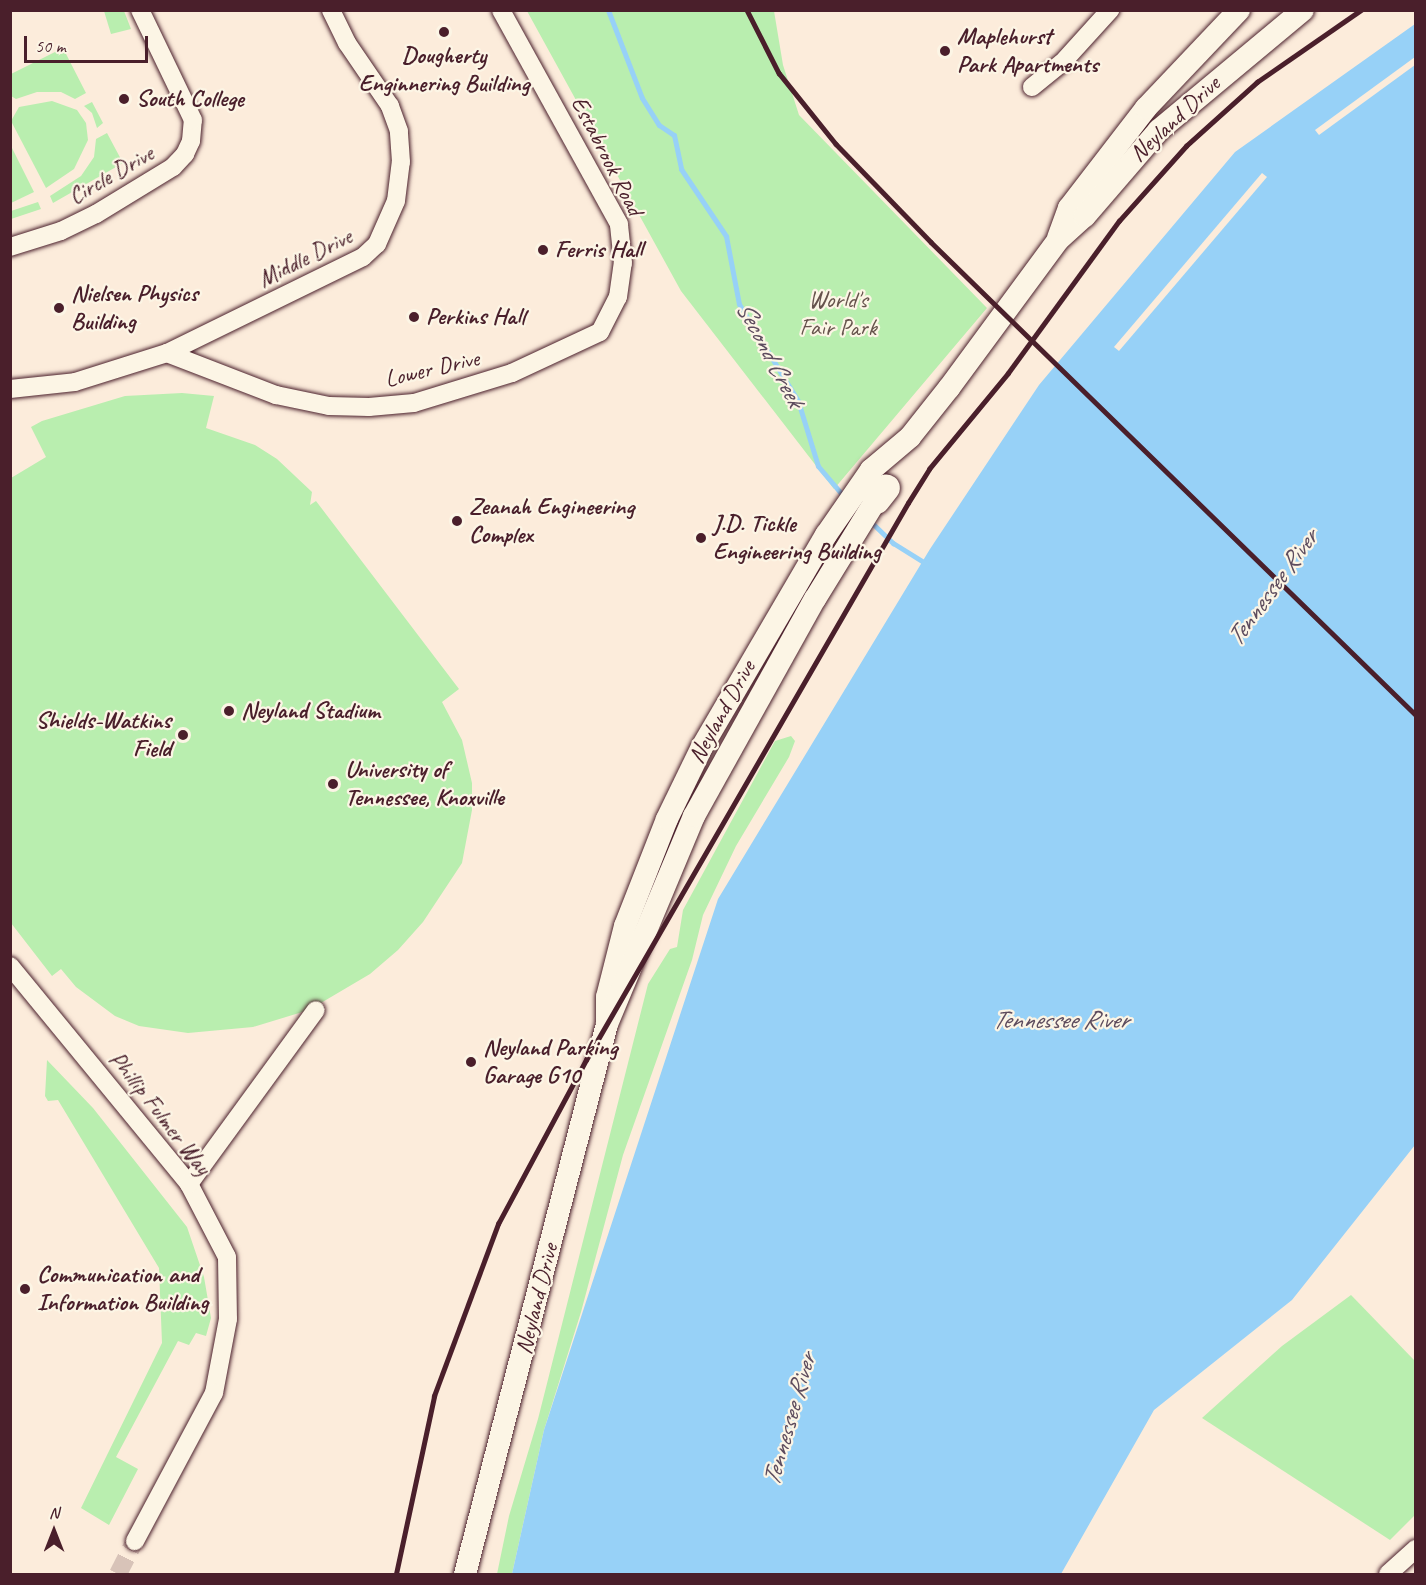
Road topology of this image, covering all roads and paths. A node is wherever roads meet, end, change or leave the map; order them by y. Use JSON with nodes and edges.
{"nodes":[{"id":1,"x":140,"y":10,"type":"edge"},
{"id":2,"x":331,"y":10,"type":"edge"},
{"id":3,"x":501,"y":10,"type":"edge"},
{"id":4,"x":1110,"y":10,"type":"edge"},
{"id":5,"x":1239,"y":10,"type":"edge"},
{"id":6,"x":1303,"y":10,"type":"edge"},
{"id":7,"x":1032,"y":87,"type":"dead end"},
{"id":8,"x":1058,"y":240,"type":"junction"},
{"id":9,"x":10,"y":247,"type":"edge"},
{"id":10,"x":600,"y":332,"type":"joint"},
{"id":11,"x":167,"y":353,"type":"junction"},
{"id":12,"x":10,"y":389,"type":"edge"},
{"id":13,"x":874,"y":491,"type":"junction"},
{"id":14,"x":10,"y":966,"type":"edge"},
{"id":15,"x":316,"y":1010,"type":"dead end"},
{"id":16,"x":608,"y":1024,"type":"junction"},
{"id":17,"x":189,"y":1184,"type":"junction"},
{"id":18,"x":135,"y":1541,"type":"tunnel mouth"},
{"id":19,"x":1416,"y":1549,"type":"edge"},
{"id":20,"x":465,"y":1574,"type":"edge"},
{"id":21,"x":1388,"y":1575,"type":"edge"}],
"edges":[{"from":1,"to":9,"type":"street","name":"Circle Drive"},
{"from":2,"to":11,"type":"street","name":"Middle Drive"},
{"from":3,"to":10,"type":"street","name":"Estabrook Road"},
{"from":4,"to":7,"type":"street"},
{"from":5,"to":8,"type":"main road","name":"Neyland Drive"},
{"from":6,"to":8,"type":"main road","name":"Neyland Drive"},
{"from":8,"to":13,"type":"main road","name":"Neyland Drive"},
{"from":10,"to":11,"type":"street","name":"Lower Drive"},
{"from":11,"to":12,"type":"street","name":"Middle Drive"},
{"from":13,"to":16,"type":"main road","name":"Neyland Drive"},
{"from":13,"to":16,"type":"main road","name":"Neyland Drive"},
{"from":14,"to":17,"type":"street","name":"Phillip Fulmer Way"},
{"from":15,"to":17,"type":"street"},
{"from":16,"to":20,"type":"main road","name":"Neyland Drive"},
{"from":17,"to":18,"type":"street","name":"Phillip Fulmer Way"},
{"from":19,"to":21,"type":"street"}]}
